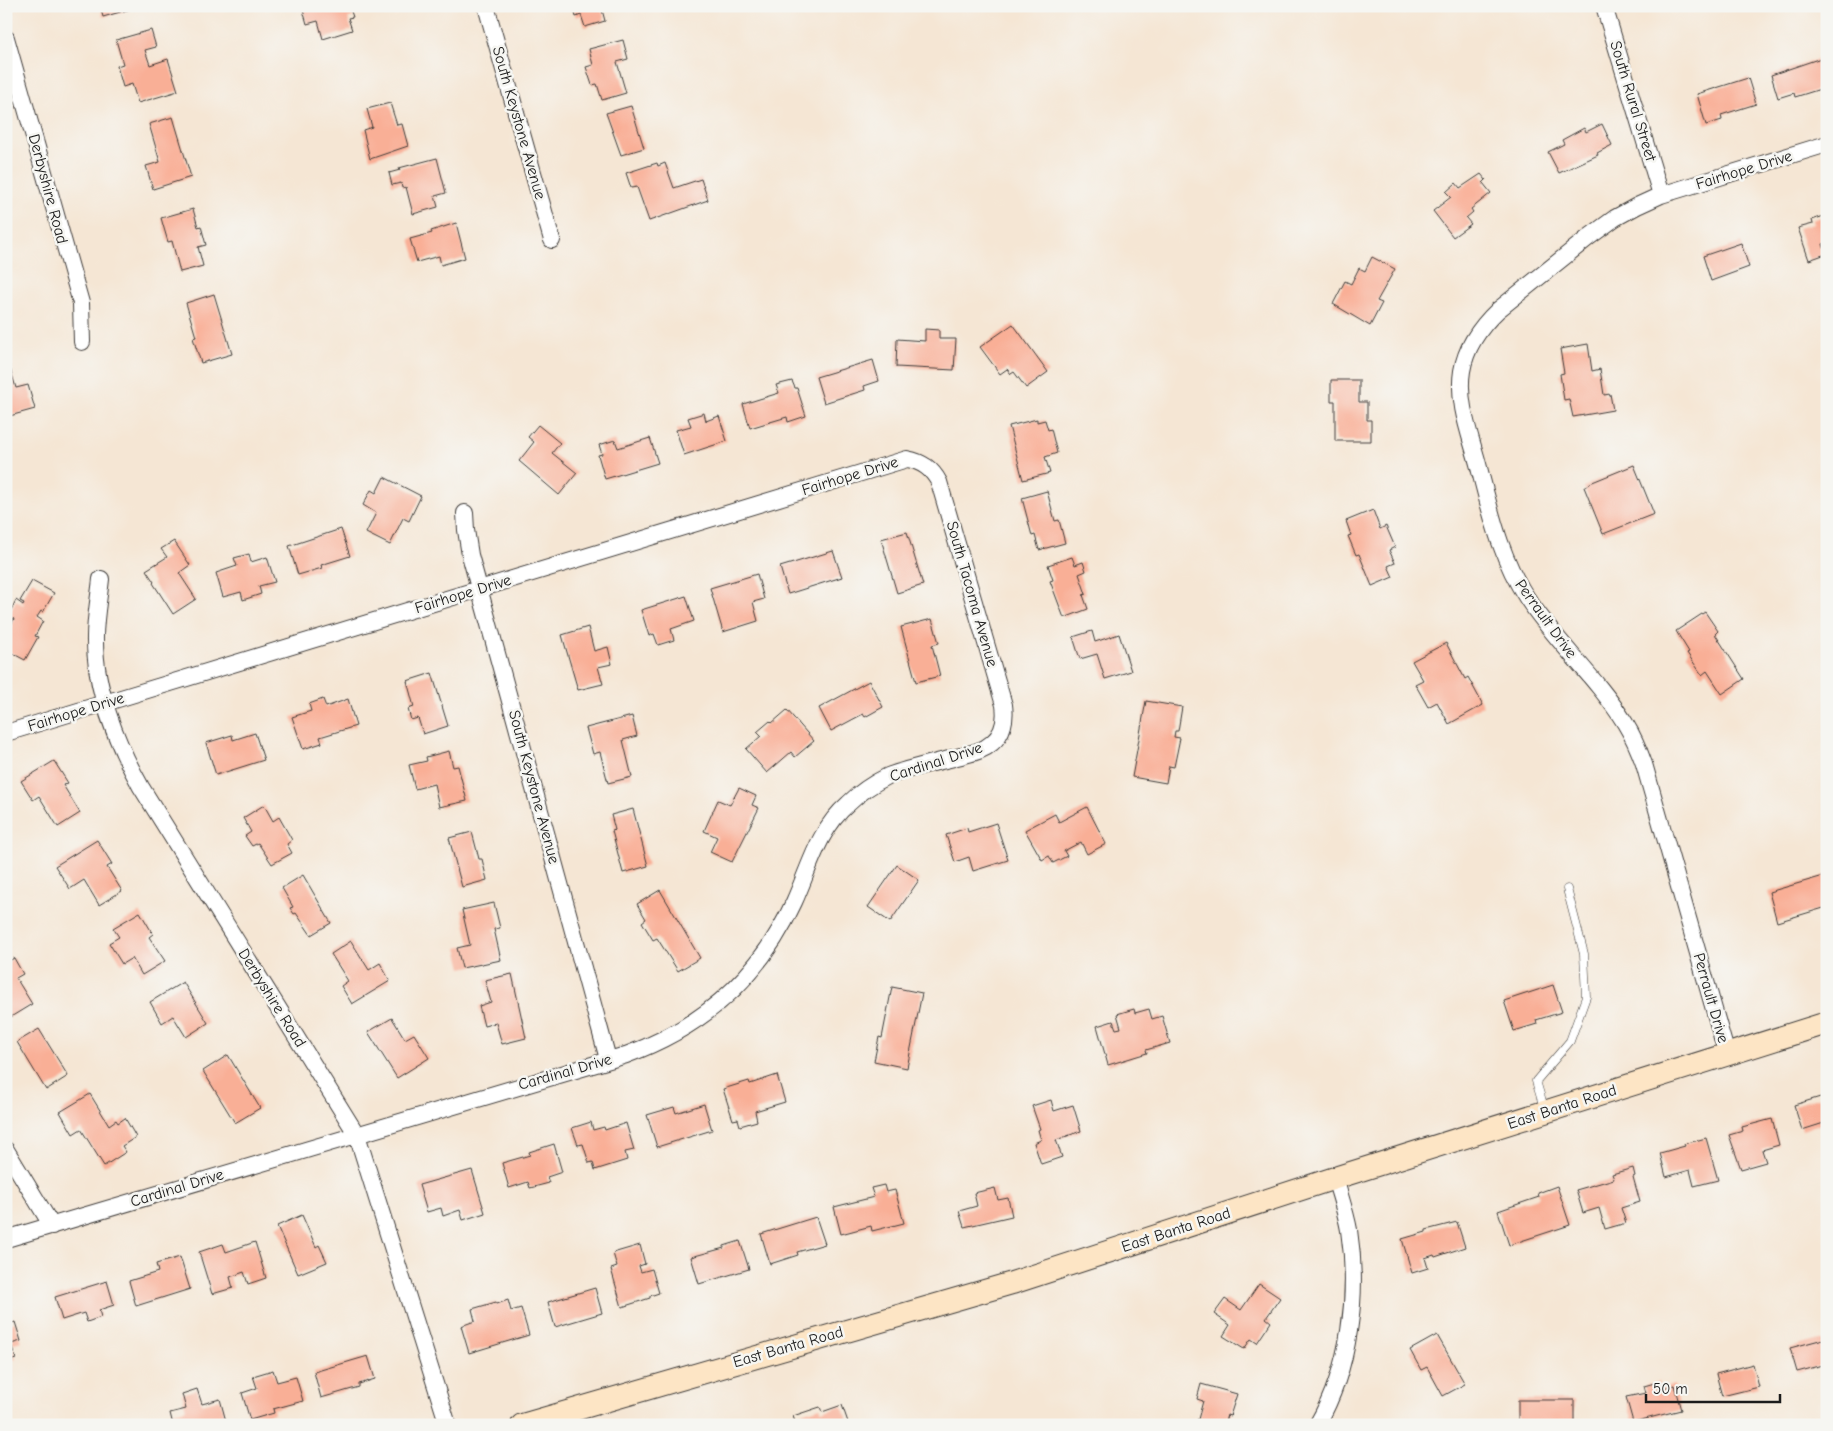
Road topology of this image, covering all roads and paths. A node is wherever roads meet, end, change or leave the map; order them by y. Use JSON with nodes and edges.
{"nodes":[{"id":1,"x":486,"y":6,"type":"edge"},
{"id":2,"x":1604,"y":6,"type":"edge"},
{"id":3,"x":6,"y":38,"type":"edge"},
{"id":4,"x":1827,"y":144,"type":"edge"},
{"id":5,"x":1661,"y":195,"type":"junction"},
{"id":6,"x":552,"y":240,"type":"dead end"},
{"id":7,"x":82,"y":342,"type":"dead end"},
{"id":8,"x":920,"y":463,"type":"joint"},
{"id":9,"x":465,"y":514,"type":"dead end"},
{"id":10,"x":101,"y":579,"type":"dead end"},
{"id":11,"x":480,"y":588,"type":"junction"},
{"id":12,"x":106,"y":703,"type":"junction"},
{"id":13,"x":1000,"y":733,"type":"joint"},
{"id":14,"x":6,"y":734,"type":"edge"},
{"id":15,"x":1567,"y":889,"type":"dead end"},
{"id":16,"x":1827,"y":1024,"type":"edge"},
{"id":17,"x":1727,"y":1055,"type":"junction"},
{"id":18,"x":608,"y":1060,"type":"junction"},
{"id":19,"x":1546,"y":1112,"type":"junction"},
{"id":20,"x":357,"y":1135,"type":"junction"},
{"id":21,"x":6,"y":1150,"type":"edge"},
{"id":22,"x":1335,"y":1178,"type":"junction"},
{"id":23,"x":52,"y":1226,"type":"junction"},
{"id":24,"x":6,"y":1239,"type":"edge"},
{"id":25,"x":448,"y":1425,"type":"edge"},
{"id":26,"x":522,"y":1425,"type":"edge"},
{"id":27,"x":1318,"y":1425,"type":"edge"}],
"edges":[{"from":1,"to":6,"type":"street","name":"South Keystone Avenue"},
{"from":2,"to":5,"type":"street","name":"South Rural Street"},
{"from":3,"to":7,"type":"street","name":"Derbyshire Road"},
{"from":4,"to":5,"type":"street","name":"Fairhope Drive"},
{"from":5,"to":17,"type":"street","name":"Perrault Drive"},
{"from":8,"to":11,"type":"street","name":"Fairhope Drive"},
{"from":8,"to":13,"type":"street","name":"South Tacoma Avenue"},
{"from":9,"to":11,"type":"street","name":"South Keystone Avenue"},
{"from":10,"to":12,"type":"street","name":"Derbyshire Road"},
{"from":11,"to":12,"type":"street","name":"Fairhope Drive"},
{"from":11,"to":18,"type":"street","name":"South Keystone Avenue"},
{"from":12,"to":14,"type":"street","name":"Fairhope Drive"},
{"from":12,"to":20,"type":"street","name":"Derbyshire Road"},
{"from":13,"to":18,"type":"street","name":"Cardinal Drive"},
{"from":15,"to":19,"type":"lane"},
{"from":16,"to":17,"type":"street","name":"East Banta Road"},
{"from":17,"to":19,"type":"street","name":"East Banta Road"},
{"from":18,"to":20,"type":"street","name":"Cardinal Drive"},
{"from":19,"to":22,"type":"street","name":"East Banta Road"},
{"from":20,"to":23,"type":"street","name":"Cardinal Drive"},
{"from":20,"to":25,"type":"street","name":"Derbyshire Road"},
{"from":21,"to":23,"type":"street"},
{"from":22,"to":26,"type":"street","name":"East Banta Road"},
{"from":22,"to":27,"type":"street"},
{"from":23,"to":24,"type":"street","name":"Cardinal Drive"}]}
